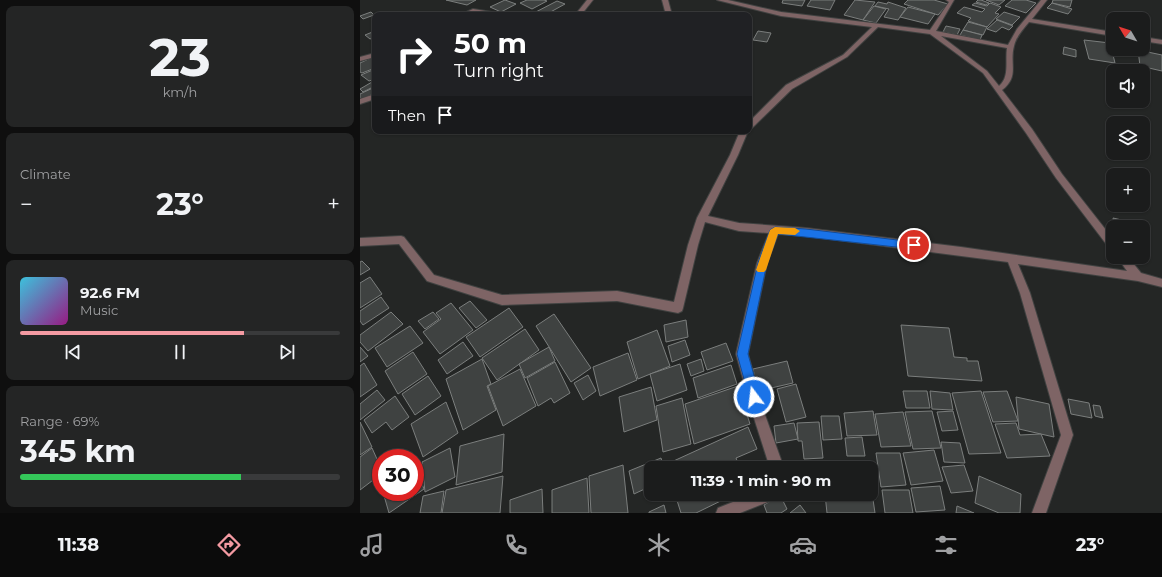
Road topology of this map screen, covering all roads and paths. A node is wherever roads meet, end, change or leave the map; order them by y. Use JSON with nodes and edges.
{"nodes":[{"id":1,"x":590,"y":0,"type":"edge"},
{"id":2,"x":666,"y":0,"type":"edge"},
{"id":3,"x":720,"y":0,"type":"edge"},
{"id":4,"x":952,"y":0,"type":"edge"},
{"id":5,"x":1044,"y":0,"type":"edge"},
{"id":6,"x":469,"y":12,"type":"edge"},
{"id":7,"x":483,"y":12,"type":"edge"},
{"id":8,"x":580,"y":12,"type":"edge"},
{"id":9,"x":668,"y":12,"type":"edge"},
{"id":10,"x":1027,"y":20,"type":"junction"},
{"id":11,"x":876,"y":25,"type":"junction"},
{"id":12,"x":932,"y":32,"type":"junction"},
{"id":13,"x":1106,"y":33,"type":"edge"},
{"id":14,"x":1150,"y":40,"type":"edge"},
{"id":15,"x":1162,"y":42,"type":"edge"},
{"id":16,"x":1010,"y":47,"type":"junction"},
{"id":17,"x":372,"y":56,"type":"edge"},
{"id":18,"x":360,"y":59,"type":"edge"},
{"id":19,"x":998,"y":90,"type":"junction"},
{"id":20,"x":372,"y":97,"type":"edge"},
{"id":21,"x":360,"y":102,"type":"edge"},
{"id":22,"x":752,"y":123,"type":"edge"},
{"id":23,"x":743,"y":134,"type":"edge"},
{"id":24,"x":702,"y":218,"type":"junction"},
{"id":25,"x":775,"y":230,"type":"junction"},
{"id":26,"x":1106,"y":237,"type":"edge"},
{"id":27,"x":360,"y":242,"type":"edge"},
{"id":28,"x":1011,"y":258,"type":"junction"},
{"id":29,"x":1128,"y":264,"type":"edge"},
{"id":30,"x":1138,"y":277,"type":"junction"},
{"id":31,"x":1162,"y":283,"type":"edge"},
{"id":32,"x":775,"y":461,"type":"edge"},
{"id":33,"x":753,"y":501,"type":"edge"},
{"id":34,"x":723,"y":513,"type":"edge"},
{"id":35,"x":1039,"y":513,"type":"edge"}],
"edges":[{"from":1,"to":8,"type":"street"},
{"from":2,"to":9,"type":"street"},
{"from":3,"to":11,"type":"street"},
{"from":4,"to":12,"type":"street"},
{"from":5,"to":10,"type":"street"},
{"from":6,"to":7,"type":"street"},
{"from":10,"to":13,"type":"street"},
{"from":10,"to":16,"type":"street"},
{"from":11,"to":12,"type":"street"},
{"from":11,"to":22,"type":"street"},
{"from":12,"to":16,"type":"street"},
{"from":12,"to":19,"type":"street"},
{"from":14,"to":15,"type":"street"},
{"from":16,"to":19,"type":"street"},
{"from":17,"to":18,"type":"street"},
{"from":19,"to":26,"type":"street"},
{"from":20,"to":21,"type":"street"},
{"from":23,"to":24,"type":"street"},
{"from":24,"to":25,"type":"street"},
{"from":24,"to":27,"type":"street"},
{"from":25,"to":28,"type":"street"},
{"from":25,"to":32,"type":"street"},
{"from":28,"to":30,"type":"street"},
{"from":28,"to":35,"type":"street"},
{"from":29,"to":30,"type":"street"},
{"from":30,"to":31,"type":"street"},
{"from":33,"to":34,"type":"street"}]}
